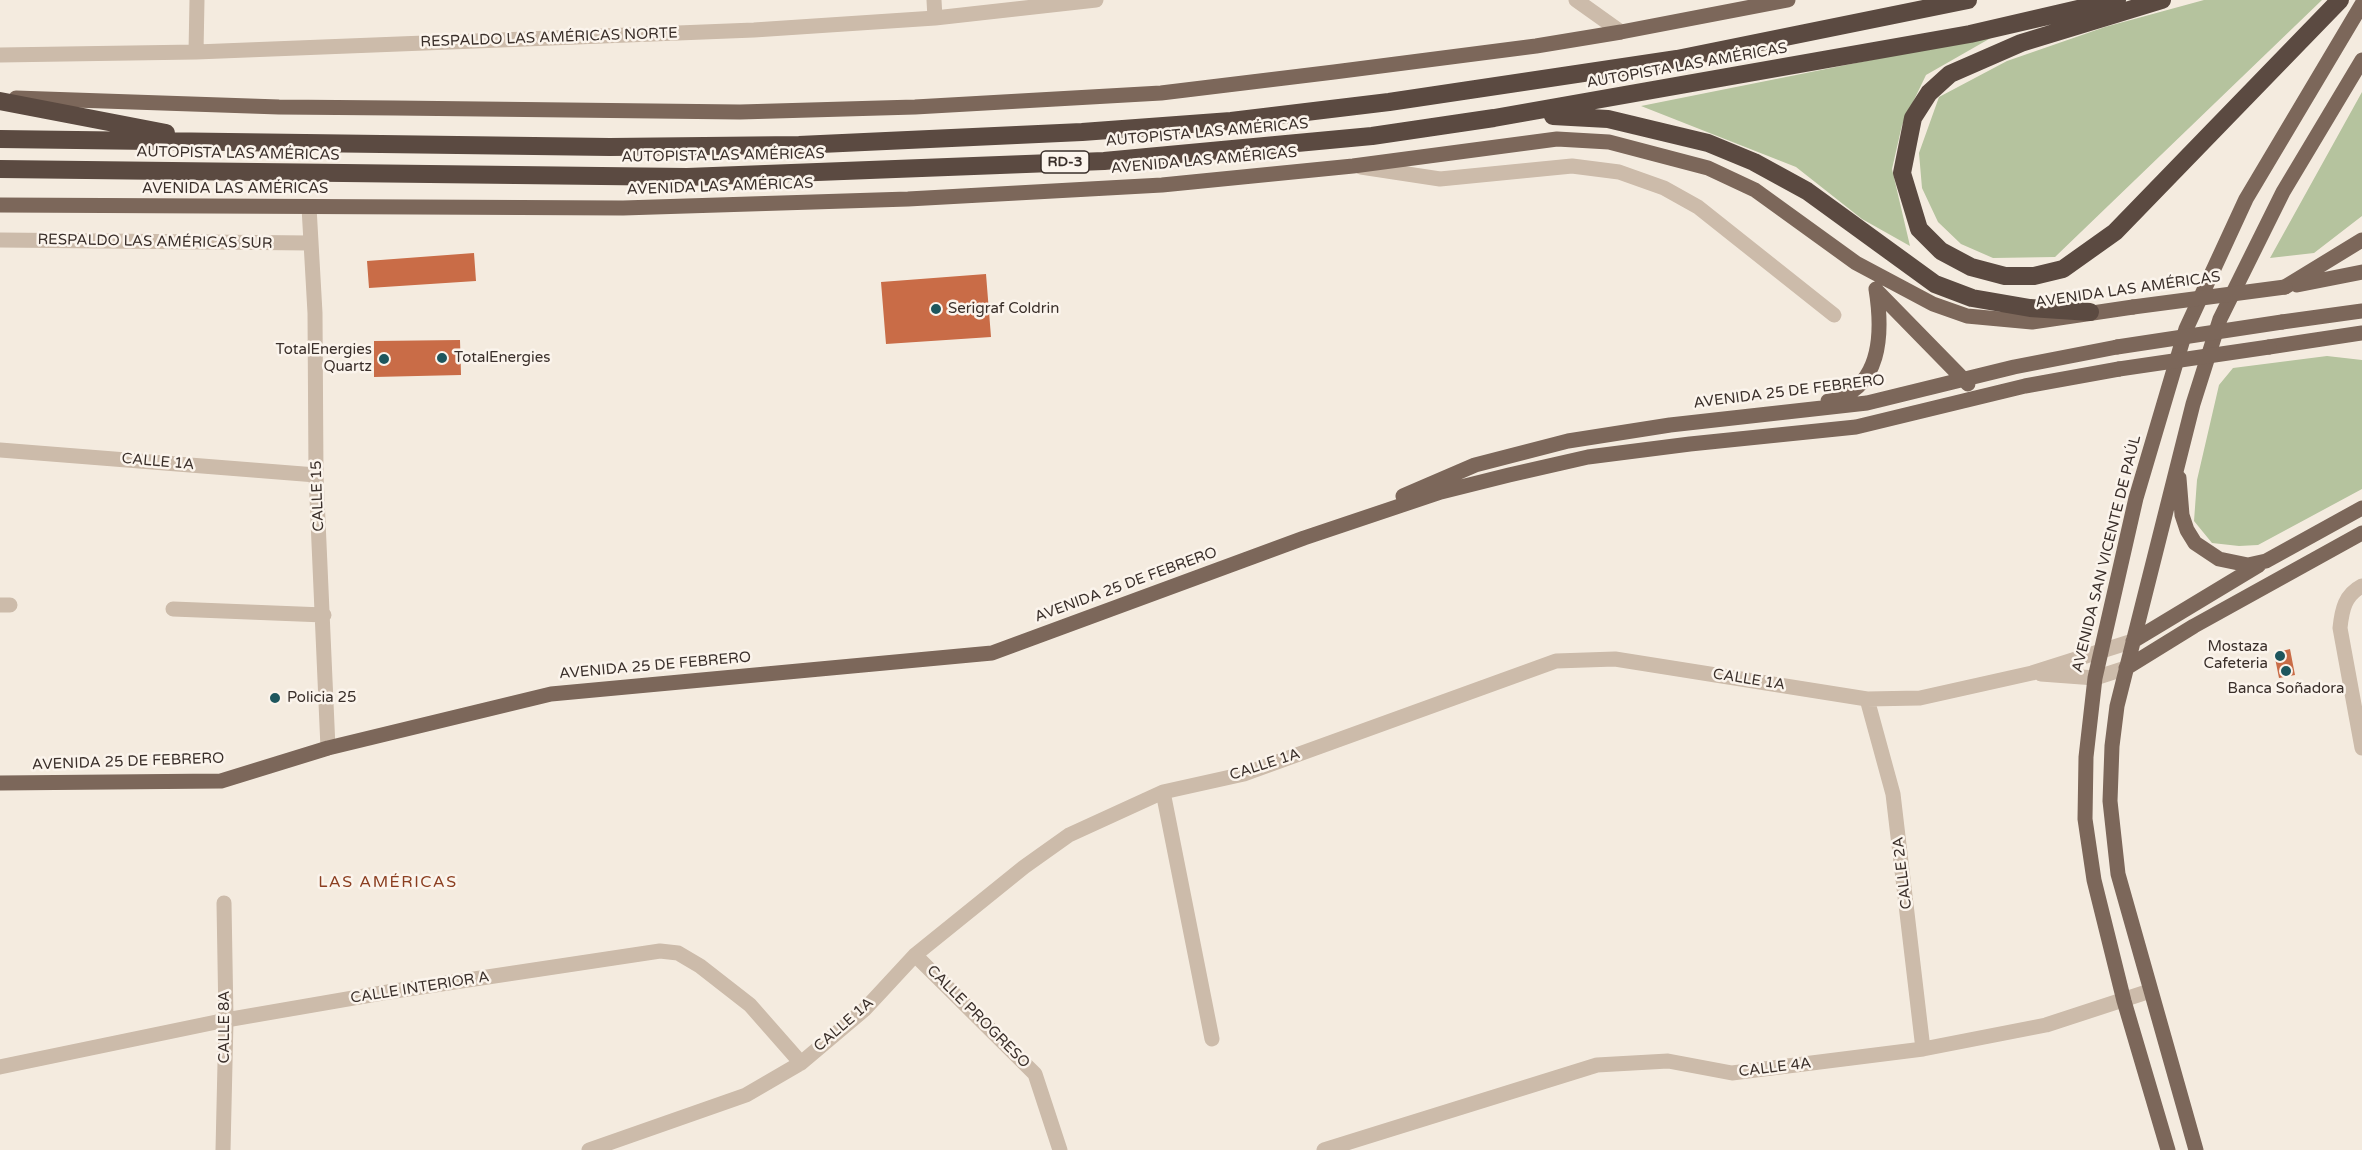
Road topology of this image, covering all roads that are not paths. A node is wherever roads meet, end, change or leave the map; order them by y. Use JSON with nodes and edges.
{"nodes":[{"id":1,"x":197,"y":0,"type":"edge"},
{"id":2,"x":934,"y":0,"type":"edge"},
{"id":3,"x":1096,"y":0,"type":"edge"},
{"id":4,"x":1576,"y":0,"type":"edge"},
{"id":5,"x":1769,"y":0,"type":"edge"},
{"id":6,"x":1788,"y":0,"type":"edge"},
{"id":7,"x":1968,"y":0,"type":"edge"},
{"id":8,"x":2117,"y":0,"type":"edge"},
{"id":9,"x":2162,"y":0,"type":"edge"},
{"id":10,"x":2340,"y":0,"type":"edge"},
{"id":11,"x":2362,"y":4,"type":"edge"},
{"id":12,"x":1718,"y":13,"type":"junction"},
{"id":13,"x":934,"y":18,"type":"junction"},
{"id":14,"x":1621,"y":32,"type":"junction"},
{"id":15,"x":196,"y":52,"type":"junction"},
{"id":16,"x":0,"y":55,"type":"edge"},
{"id":17,"x":2362,"y":60,"type":"edge"},
{"id":18,"x":0,"y":99,"type":"edge"},
{"id":19,"x":1494,"y":118,"type":"junction"},
{"id":20,"x":0,"y":139,"type":"edge"},
{"id":21,"x":215,"y":142,"type":"junction"},
{"id":22,"x":1353,"y":166,"type":"junction"},
{"id":23,"x":0,"y":169,"type":"edge"},
{"id":24,"x":0,"y":205,"type":"edge"},
{"id":25,"x":309,"y":207,"type":"junction"},
{"id":26,"x":0,"y":240,"type":"edge"},
{"id":27,"x":2362,"y":240,"type":"edge"},
{"id":28,"x":310,"y":243,"type":"junction"},
{"id":29,"x":1856,"y":263,"type":"junction"},
{"id":30,"x":2362,"y":272,"type":"edge"},
{"id":31,"x":2285,"y":287,"type":"junction"},
{"id":32,"x":1876,"y":289,"type":"junction"},
{"id":33,"x":2362,"y":311,"type":"edge"},
{"id":34,"x":2090,"y":312,"type":"junction"},
{"id":35,"x":1834,"y":315,"type":"dead end"},
{"id":36,"x":2362,"y":333,"type":"edge"},
{"id":37,"x":1963,"y":379,"type":"junction"},
{"id":38,"x":1981,"y":396,"type":"junction"},
{"id":39,"x":1767,"y":414,"type":"junction"},
{"id":40,"x":0,"y":450,"type":"edge"},
{"id":41,"x":2178,"y":466,"type":"junction"},
{"id":42,"x":316,"y":475,"type":"junction"},
{"id":43,"x":2362,"y":508,"type":"edge"},
{"id":44,"x":2362,"y":533,"type":"edge"},
{"id":45,"x":1304,"y":538,"type":"junction"},
{"id":46,"x":2266,"y":561,"type":"junction"},
{"id":47,"x":2362,"y":586,"type":"edge"},
{"id":48,"x":173,"y":609,"type":"dead end"},
{"id":49,"x":324,"y":615,"type":"junction"},
{"id":50,"x":2133,"y":641,"type":"junction"},
{"id":51,"x":2100,"y":652,"type":"junction"},
{"id":52,"x":2126,"y":668,"type":"junction"},
{"id":53,"x":2032,"y":674,"type":"junction"},
{"id":54,"x":2095,"y":678,"type":"junction"},
{"id":55,"x":1867,"y":699,"type":"junction"},
{"id":56,"x":328,"y":748,"type":"junction"},
{"id":57,"x":2362,"y":748,"type":"edge"},
{"id":58,"x":0,"y":783,"type":"edge"},
{"id":59,"x":1163,"y":792,"type":"junction"},
{"id":60,"x":224,"y":903,"type":"dead end"},
{"id":61,"x":915,"y":955,"type":"junction"},
{"id":62,"x":2150,"y":992,"type":"junction"},
{"id":63,"x":2124,"y":1000,"type":"junction"},
{"id":64,"x":226,"y":1020,"type":"junction"},
{"id":65,"x":1212,"y":1039,"type":"dead end"},
{"id":66,"x":1923,"y":1049,"type":"junction"},
{"id":67,"x":801,"y":1063,"type":"junction"},
{"id":68,"x":0,"y":1067,"type":"edge"},
{"id":69,"x":223,"y":1150,"type":"edge"},
{"id":70,"x":589,"y":1150,"type":"edge"},
{"id":71,"x":1060,"y":1150,"type":"edge"},
{"id":72,"x":1324,"y":1150,"type":"edge"},
{"id":73,"x":2168,"y":1150,"type":"edge"},
{"id":74,"x":2196,"y":1150,"type":"edge"}],
"edges":[{"from":1,"to":15,"type":"street"},
{"from":2,"to":13,"type":"street"},
{"from":3,"to":13,"type":"street","name":"RESPALDO LAS AMÉRICAS NORTE"},
{"from":4,"to":14,"type":"street"},
{"from":5,"to":12,"type":"main road"},
{"from":6,"to":12,"type":"main road"},
{"from":7,"to":21,"type":"highway","name":"AUTOPISTA LAS AMÉRICAS","number":"RD-3"},
{"from":8,"to":19,"type":"highway","name":"AUTOPISTA LAS AMÉRICAS","number":"RD-3"},
{"from":9,"to":10,"type":"highway"},
{"from":11,"to":51,"type":"main road","name":"AVENIDA SAN VICENTE DE PAÚL"},
{"from":12,"to":14,"type":"main road"},
{"from":13,"to":15,"type":"street","name":"RESPALDO LAS AMÉRICAS NORTE"},
{"from":14,"to":18,"type":"main road"},
{"from":15,"to":16,"type":"street","name":"RESPALDO LAS AMÉRICAS NORTE"},
{"from":17,"to":41,"type":"main road"},
{"from":18,"to":21,"type":"highway"},
{"from":19,"to":23,"type":"highway","name":"AUTOPISTA LAS AMÉRICAS","number":"RD-3"},
{"from":19,"to":34,"type":"highway"},
{"from":20,"to":21,"type":"highway","name":"AUTOPISTA LAS AMÉRICAS","number":"RD-3"},
{"from":22,"to":25,"type":"main road","name":"AVENIDA LAS AMÉRICAS"},
{"from":22,"to":29,"type":"main road","name":"AVENIDA LAS AMÉRICAS"},
{"from":22,"to":35,"type":"street"},
{"from":24,"to":25,"type":"main road","name":"AVENIDA LAS AMÉRICAS"},
{"from":25,"to":28,"type":"street","name":"CALLE 15"},
{"from":26,"to":28,"type":"street","name":"RESPALDO LAS AMÉRICAS SUR"},
{"from":27,"to":31,"type":"main road"},
{"from":28,"to":42,"type":"street","name":"CALLE 15"},
{"from":29,"to":32,"type":"main road"},
{"from":29,"to":34,"type":"main road","name":"AVENIDA LAS AMÉRICAS"},
{"from":30,"to":31,"type":"main road","name":"AVENIDA LAS AMÉRICAS"},
{"from":31,"to":34,"type":"main road","name":"AVENIDA LAS AMÉRICAS","bridge":true},
{"from":32,"to":37,"type":"main road"},
{"from":32,"to":39,"type":"main road"},
{"from":33,"to":37,"type":"main road","name":"AVENIDA 25 DE FEBRERO","bridge":true},
{"from":36,"to":38,"type":"main road","name":"AVENIDA 25 DE FEBRERO","bridge":true},
{"from":37,"to":38,"type":"main road"},
{"from":37,"to":39,"type":"main road","name":"AVENIDA 25 DE FEBRERO"},
{"from":38,"to":45,"type":"main road","name":"AVENIDA 25 DE FEBRERO"},
{"from":39,"to":45,"type":"main road","name":"AVENIDA 25 DE FEBRERO"},
{"from":40,"to":42,"type":"street","name":"CALLE 1A"},
{"from":41,"to":46,"type":"main road"},
{"from":41,"to":50,"type":"main road"},
{"from":42,"to":49,"type":"street","name":"CALLE 15"},
{"from":43,"to":46,"type":"main road"},
{"from":44,"to":52,"type":"main road"},
{"from":45,"to":56,"type":"main road","name":"AVENIDA 25 DE FEBRERO"},
{"from":46,"to":50,"type":"main road"},
{"from":47,"to":57,"type":"street"},
{"from":48,"to":49,"type":"street"},
{"from":49,"to":56,"type":"street","name":"CALLE 15"},
{"from":50,"to":51,"type":"street","name":"CALLE 1A"},
{"from":50,"to":52,"type":"main road"},
{"from":51,"to":53,"type":"street","name":"CALLE 1A"},
{"from":51,"to":54,"type":"main road","name":"AVENIDA SAN VICENTE DE PAÚL"},
{"from":52,"to":54,"type":"street","name":"CALLE 1A"},
{"from":52,"to":62,"type":"main road"},
{"from":53,"to":54,"type":"street","name":"CALLE 1A"},
{"from":53,"to":55,"type":"street","name":"CALLE 1A"},
{"from":54,"to":63,"type":"main road","name":"AVENIDA SAN VICENTE DE PAÚL"},
{"from":55,"to":59,"type":"street","name":"CALLE 1A"},
{"from":55,"to":66,"type":"street","name":"CALLE 2A"},
{"from":56,"to":58,"type":"main road","name":"AVENIDA 25 DE FEBRERO"},
{"from":59,"to":61,"type":"street","name":"CALLE 1A"},
{"from":59,"to":65,"type":"street"},
{"from":60,"to":64,"type":"street","name":"CALLE 8A"},
{"from":61,"to":67,"type":"street","name":"CALLE 1A"},
{"from":61,"to":71,"type":"street","name":"CALLE PROGRESO"},
{"from":62,"to":63,"type":"street","name":"CALLE 4A"},
{"from":62,"to":74,"type":"main road"},
{"from":63,"to":66,"type":"street","name":"CALLE 4A"},
{"from":63,"to":73,"type":"main road","name":"AVENIDA SAN VICENTE DE PAÚL"},
{"from":64,"to":67,"type":"street","name":"CALLE INTERIOR A"},
{"from":64,"to":68,"type":"street","name":"CALLE INTERIOR A"},
{"from":64,"to":69,"type":"street","name":"CALLE 8A"},
{"from":66,"to":72,"type":"street","name":"CALLE 4A"},
{"from":67,"to":70,"type":"street","name":"CALLE 1A"}]}
